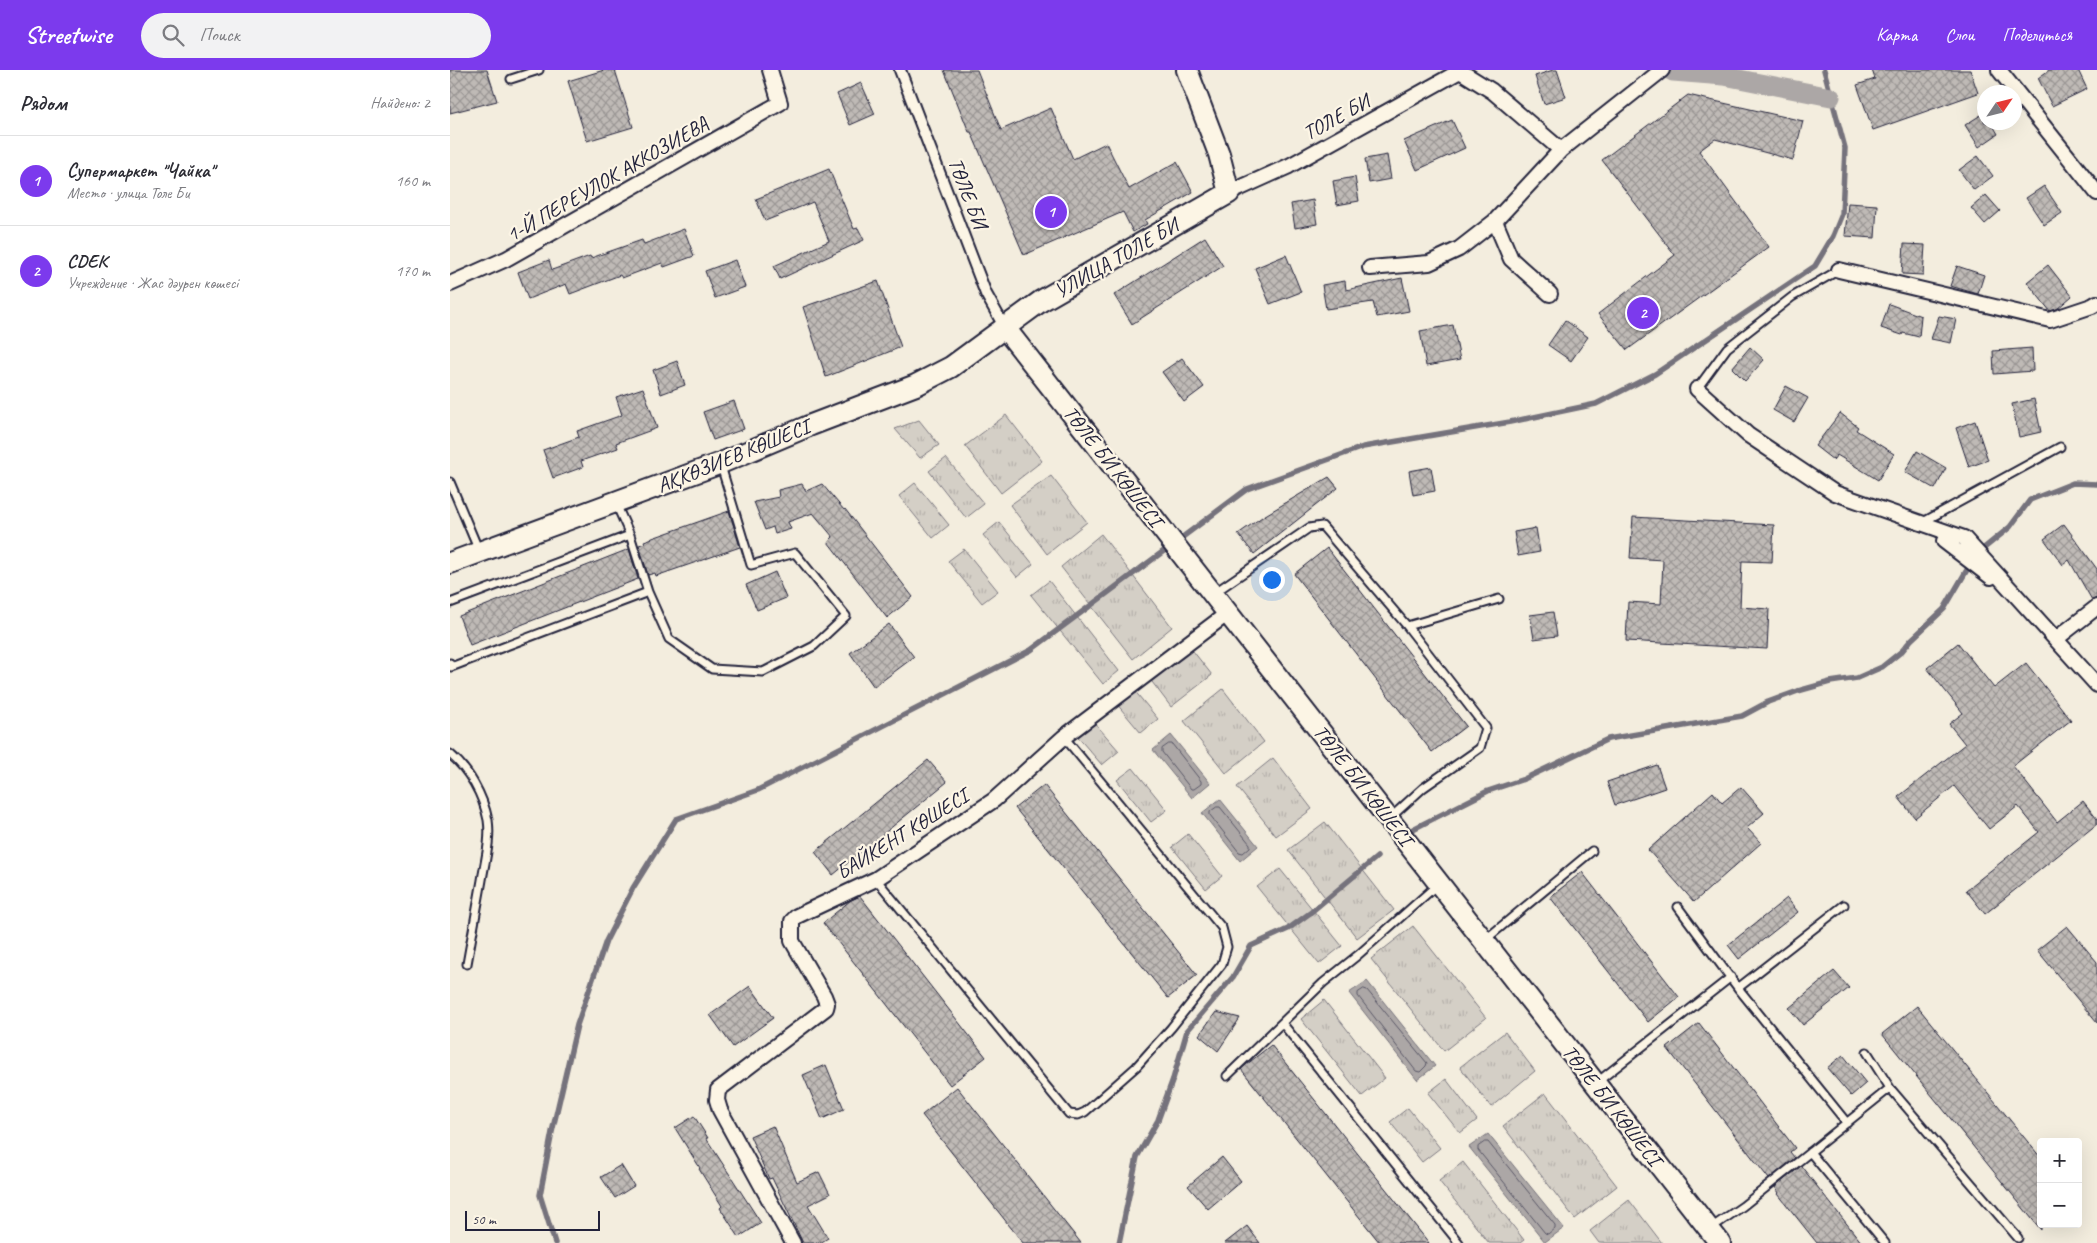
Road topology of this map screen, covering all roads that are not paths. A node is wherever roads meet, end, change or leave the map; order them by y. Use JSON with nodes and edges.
{"nodes":[{"id":1,"x":539,"y":70,"type":"edge"},
{"id":2,"x":770,"y":70,"type":"edge"},
{"id":3,"x":900,"y":70,"type":"edge"},
{"id":4,"x":1187,"y":70,"type":"edge"},
{"id":5,"x":1662,"y":70,"type":"edge"},
{"id":6,"x":1999,"y":70,"type":"edge"},
{"id":7,"x":1460,"y":71,"type":"edge"},
{"id":8,"x":511,"y":79,"type":"dead end"},
{"id":9,"x":1561,"y":150,"type":"junction"},
{"id":10,"x":1229,"y":193,"type":"junction"},
{"id":11,"x":2097,"y":193,"type":"edge"},
{"id":12,"x":1495,"y":221,"type":"junction"},
{"id":13,"x":1370,"y":268,"type":"dead end"},
{"id":14,"x":1839,"y":270,"type":"joint"},
{"id":15,"x":450,"y":284,"type":"edge"},
{"id":16,"x":1550,"y":294,"type":"dead end"},
{"id":17,"x":2097,"y":303,"type":"edge"},
{"id":18,"x":1005,"y":328,"type":"junction"},
{"id":19,"x":1697,"y":389,"type":"joint"},
{"id":20,"x":2060,"y":447,"type":"dead end"},
{"id":21,"x":721,"y":463,"type":"junction"},
{"id":22,"x":450,"y":482,"type":"edge"},
{"id":23,"x":615,"y":502,"type":"junction"},
{"id":24,"x":1923,"y":522,"type":"junction"},
{"id":25,"x":630,"y":535,"type":"junction"},
{"id":26,"x":1944,"y":540,"type":"dead end"},
{"id":27,"x":480,"y":552,"type":"junction"},
{"id":28,"x":450,"y":563,"type":"edge"},
{"id":29,"x":1997,"y":582,"type":"dead end"},
{"id":30,"x":648,"y":592,"type":"junction"},
{"id":31,"x":1213,"y":594,"type":"junction"},
{"id":32,"x":1499,"y":599,"type":"dead end"},
{"id":33,"x":450,"y":603,"type":"edge"},
{"id":34,"x":2097,"y":607,"type":"edge"},
{"id":35,"x":1228,"y":613,"type":"junction"},
{"id":36,"x":1407,"y":626,"type":"junction"},
{"id":37,"x":2056,"y":639,"type":"junction"},
{"id":38,"x":450,"y":663,"type":"edge"},
{"id":39,"x":2097,"y":685,"type":"edge"},
{"id":40,"x":1064,"y":737,"type":"junction"},
{"id":41,"x":450,"y":754,"type":"edge"},
{"id":42,"x":1389,"y":819,"type":"junction"},
{"id":43,"x":1592,"y":851,"type":"dead end"},
{"id":44,"x":876,"y":879,"type":"junction"},
{"id":45,"x":1439,"y":883,"type":"junction"},
{"id":46,"x":1844,"y":905,"type":"dead end"},
{"id":47,"x":1678,"y":907,"type":"dead end"},
{"id":48,"x":1484,"y":941,"type":"junction"},
{"id":49,"x":467,"y":964,"type":"dead end"},
{"id":50,"x":1731,"y":976,"type":"junction"},
{"id":51,"x":1738,"y":988,"type":"junction"},
{"id":52,"x":1282,"y":1023,"type":"junction"},
{"id":53,"x":1867,"y":1052,"type":"dead end"},
{"id":54,"x":1227,"y":1076,"type":"dead end"},
{"id":55,"x":1596,"y":1084,"type":"junction"},
{"id":56,"x":1890,"y":1088,"type":"junction"},
{"id":57,"x":1847,"y":1123,"type":"junction"},
{"id":58,"x":1810,"y":1152,"type":"junction"},
{"id":59,"x":1715,"y":1236,"type":"edge"},
{"id":60,"x":2018,"y":1238,"type":"dead end"},
{"id":61,"x":794,"y":1243,"type":"edge"},
{"id":62,"x":1459,"y":1243,"type":"edge"},
{"id":63,"x":1885,"y":1243,"type":"edge"}],
"edges":[{"from":1,"to":8,"type":"lane"},
{"from":2,"to":15,"type":"street","name":"1-Й ПЕРЕУЛОК АККОЗИЕВА"},
{"from":3,"to":18,"type":"street","name":"ТӨЛЕ БИ"},
{"from":4,"to":10,"type":"main road"},
{"from":5,"to":9,"type":"street"},
{"from":6,"to":11,"type":"street"},
{"from":7,"to":9,"type":"street"},
{"from":7,"to":10,"type":"street","name":"ТОЛЕ БИ"},
{"from":9,"to":12,"type":"street"},
{"from":10,"to":18,"type":"main road","name":"УЛИЦА ТОЛЕ БИ"},
{"from":12,"to":13,"type":"street"},
{"from":12,"to":16,"type":"street"},
{"from":14,"to":17,"type":"street"},
{"from":14,"to":19,"type":"lane"},
{"from":18,"to":21,"type":"main road","name":"АҚКӨЗИЕВ КӨШЕСІ"},
{"from":18,"to":31,"type":"main road","name":"ТӨЛЕ БИ КӨШЕСІ"},
{"from":19,"to":24,"type":"street"},
{"from":20,"to":24,"type":"lane"},
{"from":21,"to":23,"type":"main road","name":"АҚКӨЗИЕВ КӨШЕСІ"},
{"from":21,"to":30,"type":"lane"},
{"from":22,"to":27,"type":"lane"},
{"from":23,"to":25,"type":"lane"},
{"from":23,"to":27,"type":"main road","name":"АҚКӨЗИЕВ КӨШЕСІ"},
{"from":24,"to":37,"type":"street"},
{"from":25,"to":30,"type":"lane"},
{"from":25,"to":33,"type":"lane"},
{"from":26,"to":29,"type":"street"},
{"from":27,"to":28,"type":"main road","name":"АҚКӨЗИЕВ КӨШЕСІ"},
{"from":30,"to":38,"type":"lane"},
{"from":31,"to":35,"type":"main road","name":"ТӨЛЕ БИ КӨШЕСІ"},
{"from":31,"to":36,"type":"lane"},
{"from":32,"to":36,"type":"lane"},
{"from":34,"to":37,"type":"street"},
{"from":35,"to":40,"type":"street","name":"БАЙКЕНТ КӨШЕСІ"},
{"from":35,"to":42,"type":"main road","name":"ТӨЛЕ БИ КӨШЕСІ"},
{"from":36,"to":42,"type":"lane"},
{"from":37,"to":39,"type":"street"},
{"from":40,"to":44,"type":"street","name":"БАЙКЕНТ КӨШЕСІ"},
{"from":40,"to":44,"type":"lane"},
{"from":41,"to":49,"type":"lane"},
{"from":42,"to":45,"type":"main road","name":"ТӨЛЕ БИ КӨШЕСІ"},
{"from":43,"to":48,"type":"lane"},
{"from":44,"to":61,"type":"street","name":"БАЙКЕНТ КӨШЕСІ"},
{"from":45,"to":48,"type":"main road","name":"ТӨЛЕ БИ КӨШЕСІ"},
{"from":45,"to":52,"type":"lane"},
{"from":46,"to":51,"type":"lane"},
{"from":47,"to":50,"type":"lane"},
{"from":48,"to":55,"type":"main road","name":"ТӨЛЕ БИ КӨШЕСІ"},
{"from":50,"to":51,"type":"lane"},
{"from":50,"to":55,"type":"lane"},
{"from":51,"to":57,"type":"lane"},
{"from":52,"to":54,"type":"lane"},
{"from":52,"to":62,"type":"lane"},
{"from":53,"to":56,"type":"lane"},
{"from":55,"to":59,"type":"main road","name":"ТӨЛЕ БИ КӨШЕСІ"},
{"from":56,"to":57,"type":"lane"},
{"from":56,"to":60,"type":"lane"},
{"from":57,"to":58,"type":"lane"},
{"from":58,"to":59,"type":"lane"},
{"from":58,"to":63,"type":"lane"}]}
